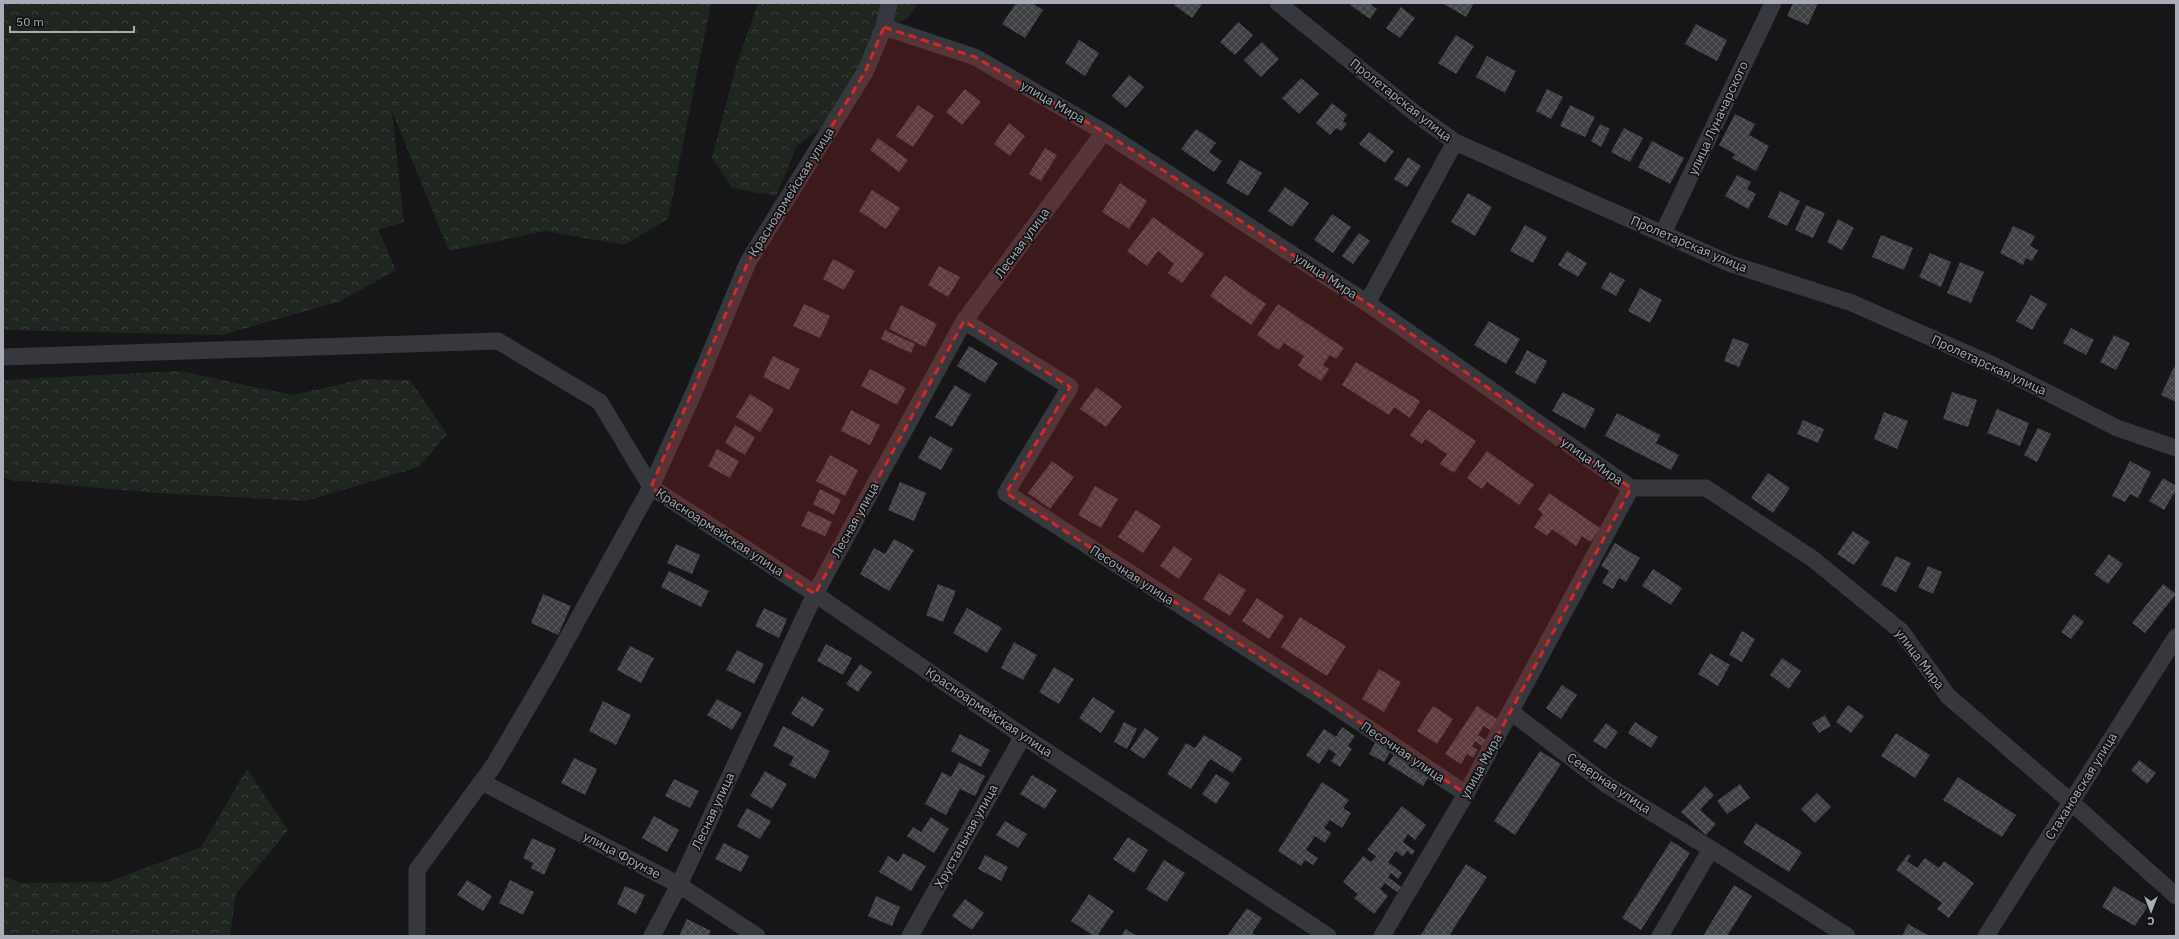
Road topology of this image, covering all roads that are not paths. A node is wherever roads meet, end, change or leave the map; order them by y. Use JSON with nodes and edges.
{"nodes":[{"id":1,"x":889,"y":3,"type":"edge"},
{"id":2,"x":1278,"y":3,"type":"edge"},
{"id":3,"x":1773,"y":3,"type":"edge"},
{"id":4,"x":884,"y":27,"type":"junction"},
{"id":5,"x":1104,"y":132,"type":"junction"},
{"id":6,"x":1455,"y":142,"type":"junction"},
{"id":7,"x":1663,"y":233,"type":"junction"},
{"id":8,"x":1367,"y":303,"type":"junction"},
{"id":9,"x":964,"y":320,"type":"junction"},
{"id":10,"x":3,"y":357,"type":"edge"},
{"id":11,"x":2176,"y":448,"type":"edge"},
{"id":12,"x":651,"y":487,"type":"junction"},
{"id":13,"x":1631,"y":488,"type":"junction"},
{"id":14,"x":815,"y":594,"type":"junction"},
{"id":15,"x":2176,"y":637,"type":"edge"},
{"id":16,"x":1511,"y":712,"type":"junction"},
{"id":17,"x":1023,"y":736,"type":"junction"},
{"id":18,"x":482,"y":782,"type":"junction"},
{"id":19,"x":1466,"y":794,"type":"junction"},
{"id":20,"x":2071,"y":802,"type":"junction"},
{"id":21,"x":1709,"y":852,"type":"junction"},
{"id":22,"x":679,"y":885,"type":"junction"},
{"id":23,"x":2176,"y":896,"type":"edge"},
{"id":24,"x":418,"y":936,"type":"edge"},
{"id":25,"x":652,"y":936,"type":"edge"},
{"id":26,"x":757,"y":936,"type":"edge"},
{"id":27,"x":910,"y":936,"type":"edge"},
{"id":28,"x":1328,"y":936,"type":"edge"},
{"id":29,"x":1382,"y":936,"type":"edge"},
{"id":30,"x":1660,"y":936,"type":"edge"},
{"id":31,"x":1847,"y":936,"type":"edge"},
{"id":32,"x":1986,"y":936,"type":"edge"}],
"edges":[{"from":1,"to":4,"type":"street","name":"Красноармейская улица"},
{"from":2,"to":6,"type":"street","name":"Пролетарская улица"},
{"from":3,"to":7,"type":"street","name":"улица Луначарского"},
{"from":4,"to":5,"type":"street","name":"улица Мира"},
{"from":4,"to":12,"type":"street","name":"Красноармейская улица"},
{"from":5,"to":8,"type":"street","name":"улица Мира"},
{"from":5,"to":9,"type":"street","name":"Лесная улица"},
{"from":6,"to":7,"type":"street","name":"Пролетарская улица"},
{"from":6,"to":8,"type":"street"},
{"from":7,"to":11,"type":"street","name":"Пролетарская улица"},
{"from":8,"to":13,"type":"street","name":"улица Мира"},
{"from":9,"to":14,"type":"street","name":"Лесная улица"},
{"from":9,"to":19,"type":"street","name":"Песочная улица"},
{"from":10,"to":12,"type":"street"},
{"from":12,"to":14,"type":"street","name":"Красноармейская улица"},
{"from":12,"to":18,"type":"street","name":"Красноармейская улица"},
{"from":13,"to":16,"type":"street","name":"улица Мира"},
{"from":13,"to":20,"type":"street","name":"улица Мира"},
{"from":14,"to":17,"type":"street","name":"Красноармейская улица"},
{"from":14,"to":22,"type":"street","name":"Лесная улица"},
{"from":15,"to":20,"type":"street","name":"Стахановская улица"},
{"from":16,"to":19,"type":"street","name":"улица Мира"},
{"from":16,"to":21,"type":"street","name":"Северная улица"},
{"from":17,"to":27,"type":"street","name":"Хрустальная улица"},
{"from":17,"to":28,"type":"street","name":"Красноармейская улица"},
{"from":18,"to":22,"type":"street","name":"улица Фрунзе"},
{"from":18,"to":24,"type":"street","name":"Красноармейская улица"},
{"from":19,"to":29,"type":"street","name":"улица Мира"},
{"from":20,"to":23,"type":"street","name":"улица Мира"},
{"from":20,"to":32,"type":"street","name":"Стахановская улица"},
{"from":21,"to":30,"type":"street"},
{"from":21,"to":31,"type":"street","name":"Северная улица"},
{"from":22,"to":25,"type":"street","name":"Лесная улица"},
{"from":22,"to":26,"type":"street","name":"улица Фрунзе"}]}
